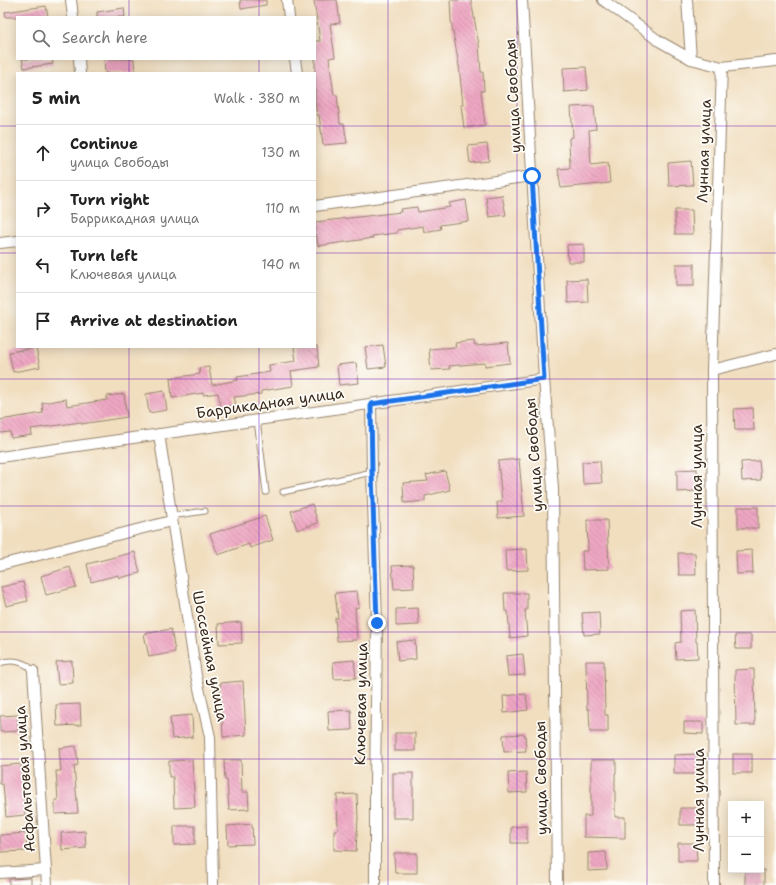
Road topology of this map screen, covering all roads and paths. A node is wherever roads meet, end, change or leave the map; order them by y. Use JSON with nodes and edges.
{"nodes":[{"id":1,"x":71,"y":0,"type":"edge"},
{"id":2,"x":287,"y":0,"type":"edge"},
{"id":3,"x":522,"y":0,"type":"edge"},
{"id":4,"x":602,"y":0,"type":"edge"},
{"id":5,"x":687,"y":0,"type":"edge"},
{"id":6,"x":73,"y":16,"type":"edge"},
{"id":7,"x":289,"y":16,"type":"edge"},
{"id":8,"x":691,"y":59,"type":"junction"},
{"id":9,"x":79,"y":60,"type":"edge"},
{"id":10,"x":295,"y":60,"type":"edge"},
{"id":11,"x":776,"y":61,"type":"edge"},
{"id":12,"x":722,"y":67,"type":"junction"},
{"id":13,"x":80,"y":72,"type":"edge"},
{"id":14,"x":297,"y":72,"type":"edge"},
{"id":15,"x":532,"y":176,"type":"junction"},
{"id":16,"x":316,"y":206,"type":"edge"},
{"id":17,"x":16,"y":241,"type":"edge"},
{"id":18,"x":0,"y":244,"type":"edge"},
{"id":19,"x":776,"y":354,"type":"edge"},
{"id":20,"x":712,"y":370,"type":"junction"},
{"id":21,"x":544,"y":379,"type":"junction"},
{"id":22,"x":371,"y":404,"type":"junction"},
{"id":23,"x":257,"y":420,"type":"junction"},
{"id":24,"x":159,"y":434,"type":"junction"},
{"id":25,"x":0,"y":457,"type":"edge"},
{"id":26,"x":372,"y":472,"type":"junction"},
{"id":27,"x":266,"y":492,"type":"dead end"},
{"id":28,"x":283,"y":492,"type":"dead end"},
{"id":29,"x":206,"y":511,"type":"dead end"},
{"id":30,"x":171,"y":518,"type":"junction"},
{"id":31,"x":0,"y":564,"type":"edge"},
{"id":32,"x":0,"y":663,"type":"edge"},
{"id":33,"x":33,"y":672,"type":"joint"},
{"id":34,"x":46,"y":870,"type":"junction"},
{"id":35,"x":0,"y":873,"type":"edge"},
{"id":36,"x":47,"y":885,"type":"edge"},
{"id":37,"x":213,"y":885,"type":"edge"},
{"id":38,"x":376,"y":885,"type":"edge"},
{"id":39,"x":557,"y":885,"type":"edge"},
{"id":40,"x":714,"y":885,"type":"edge"}],
"edges":[{"from":1,"to":6,"type":"street"},
{"from":2,"to":7,"type":"street"},
{"from":3,"to":15,"type":"street","name":"улица Свободы"},
{"from":4,"to":8,"type":"street"},
{"from":5,"to":8,"type":"street"},
{"from":8,"to":12,"type":"street"},
{"from":9,"to":13,"type":"street"},
{"from":10,"to":14,"type":"street"},
{"from":11,"to":12,"type":"street"},
{"from":12,"to":20,"type":"street","name":"Лунная улица"},
{"from":15,"to":16,"type":"street"},
{"from":15,"to":21,"type":"street","name":"улица Свободы"},
{"from":17,"to":18,"type":"street"},
{"from":19,"to":20,"type":"street"},
{"from":20,"to":40,"type":"street","name":"Лунная улица"},
{"from":21,"to":22,"type":"street","name":"Баррикадная улица"},
{"from":21,"to":39,"type":"street","name":"улица Свободы"},
{"from":22,"to":23,"type":"street","name":"Баррикадная улица"},
{"from":22,"to":26,"type":"street","name":"Ключевая улица"},
{"from":23,"to":24,"type":"street","name":"Баррикадная улица"},
{"from":23,"to":27,"type":"lane"},
{"from":24,"to":25,"type":"street","name":"Баррикадная улица"},
{"from":24,"to":30,"type":"street","name":"Шоссейная улица"},
{"from":26,"to":28,"type":"lane"},
{"from":26,"to":38,"type":"street","name":"Ключевая улица"},
{"from":29,"to":30,"type":"lane"},
{"from":30,"to":31,"type":"street"},
{"from":30,"to":37,"type":"street","name":"Шоссейная улица"},
{"from":32,"to":33,"type":"lane"},
{"from":33,"to":34,"type":"street","name":"Асфальтовая улица"},
{"from":34,"to":35,"type":"street"},
{"from":34,"to":36,"type":"street","name":"Асфальтовая улица"}]}
